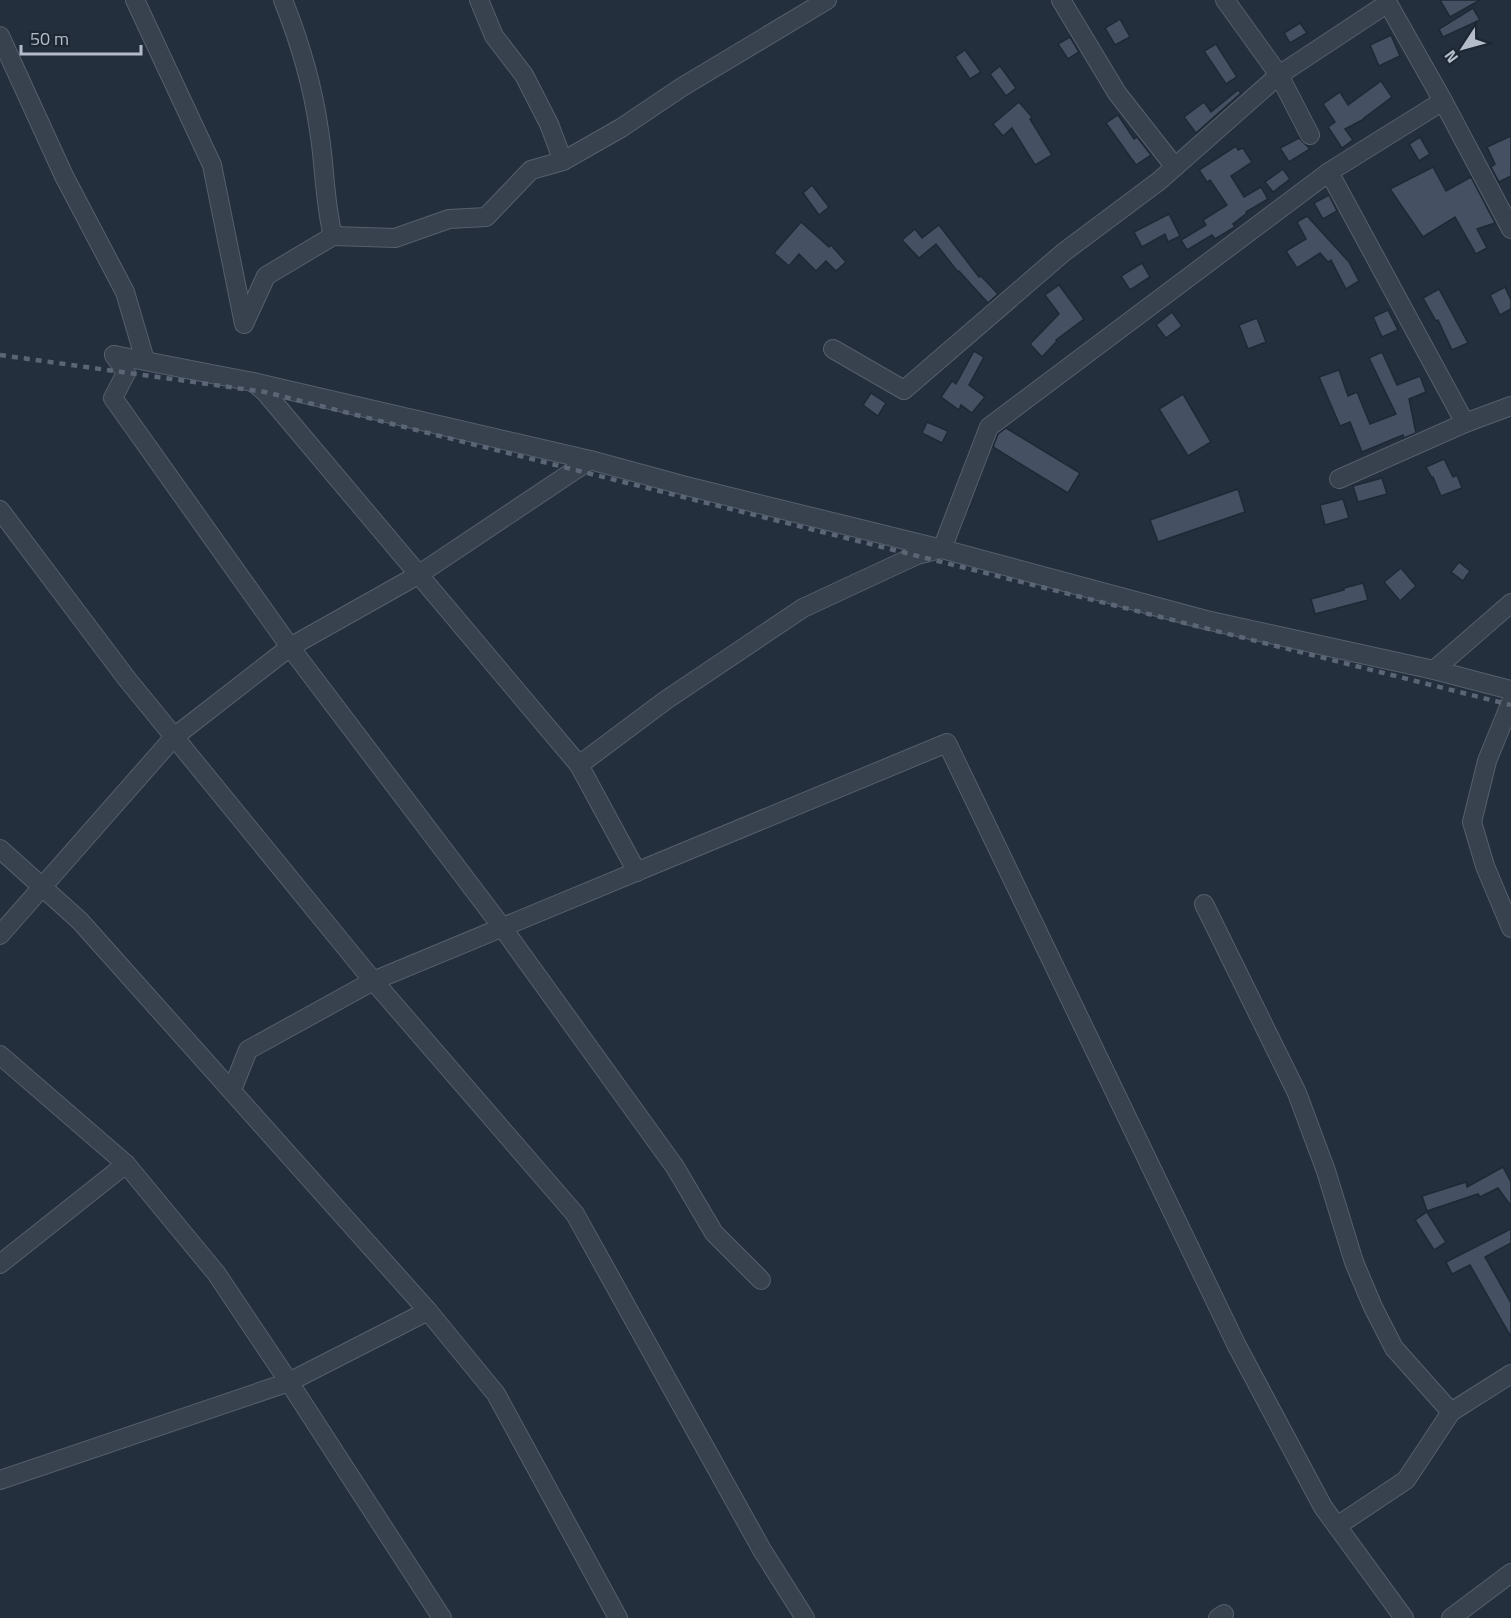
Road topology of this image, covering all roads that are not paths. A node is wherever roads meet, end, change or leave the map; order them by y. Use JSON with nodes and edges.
{"nodes":[{"id":1,"x":135,"y":0,"type":"edge"},
{"id":2,"x":283,"y":0,"type":"edge"},
{"id":3,"x":479,"y":0,"type":"edge"},
{"id":4,"x":827,"y":0,"type":"edge"},
{"id":5,"x":1061,"y":0,"type":"edge"},
{"id":6,"x":1225,"y":0,"type":"edge"},
{"id":7,"x":1387,"y":2,"type":"edge"},
{"id":8,"x":0,"y":36,"type":"edge"},
{"id":9,"x":1278,"y":75,"type":"junction"},
{"id":10,"x":1443,"y":101,"type":"junction"},
{"id":11,"x":1310,"y":135,"type":"dead end"},
{"id":12,"x":563,"y":161,"type":"junction"},
{"id":13,"x":1175,"y":167,"type":"junction"},
{"id":14,"x":1329,"y":172,"type":"junction"},
{"id":15,"x":1511,"y":229,"type":"edge"},
{"id":16,"x":333,"y":236,"type":"junction"},
{"id":17,"x":833,"y":349,"type":"dead end"},
{"id":18,"x":145,"y":360,"type":"junction"},
{"id":19,"x":253,"y":382,"type":"junction"},
{"id":20,"x":1511,"y":406,"type":"edge"},
{"id":21,"x":1465,"y":423,"type":"junction"},
{"id":22,"x":590,"y":460,"type":"junction"},
{"id":23,"x":1339,"y":479,"type":"dead end"},
{"id":24,"x":0,"y":510,"type":"edge"},
{"id":25,"x":942,"y":549,"type":"junction"},
{"id":26,"x":418,"y":575,"type":"junction"},
{"id":27,"x":1511,"y":603,"type":"edge"},
{"id":28,"x":290,"y":647,"type":"junction"},
{"id":29,"x":1434,"y":670,"type":"junction"},
{"id":30,"x":1511,"y":690,"type":"edge"},
{"id":31,"x":1511,"y":702,"type":"edge"},
{"id":32,"x":174,"y":737,"type":"junction"},
{"id":33,"x":579,"y":765,"type":"junction"},
{"id":34,"x":0,"y":849,"type":"edge"},
{"id":35,"x":637,"y":872,"type":"junction"},
{"id":36,"x":41,"y":886,"type":"junction"},
{"id":37,"x":1204,"y":904,"type":"dead end"},
{"id":38,"x":502,"y":927,"type":"junction"},
{"id":39,"x":1511,"y":928,"type":"edge"},
{"id":40,"x":0,"y":935,"type":"edge"},
{"id":41,"x":373,"y":981,"type":"junction"},
{"id":42,"x":0,"y":1055,"type":"edge"},
{"id":43,"x":232,"y":1090,"type":"junction"},
{"id":44,"x":126,"y":1164,"type":"junction"},
{"id":45,"x":0,"y":1264,"type":"edge"},
{"id":46,"x":761,"y":1281,"type":"dead end"},
{"id":47,"x":428,"y":1311,"type":"junction"},
{"id":48,"x":1511,"y":1374,"type":"edge"},
{"id":49,"x":290,"y":1382,"type":"junction"},
{"id":50,"x":1451,"y":1412,"type":"junction"},
{"id":51,"x":0,"y":1480,"type":"edge"},
{"id":52,"x":1337,"y":1526,"type":"junction"},
{"id":53,"x":1511,"y":1573,"type":"edge"},
{"id":54,"x":442,"y":1618,"type":"edge"},
{"id":55,"x":618,"y":1618,"type":"edge"},
{"id":56,"x":805,"y":1618,"type":"edge"},
{"id":57,"x":1404,"y":1618,"type":"edge"},
{"id":58,"x":1451,"y":1618,"type":"edge"}],
"edges":[{"from":1,"to":16,"type":"street"},
{"from":2,"to":16,"type":"street"},
{"from":3,"to":12,"type":"street"},
{"from":4,"to":12,"type":"street"},
{"from":5,"to":13,"type":"street"},
{"from":6,"to":9,"type":"street"},
{"from":7,"to":9,"type":"street"},
{"from":7,"to":10,"type":"street"},
{"from":8,"to":18,"type":"street"},
{"from":9,"to":11,"type":"street"},
{"from":9,"to":13,"type":"street"},
{"from":10,"to":14,"type":"street"},
{"from":10,"to":15,"type":"street"},
{"from":12,"to":16,"type":"street"},
{"from":13,"to":17,"type":"street"},
{"from":14,"to":21,"type":"street"},
{"from":14,"to":25,"type":"street"},
{"from":18,"to":19,"type":"street"},
{"from":18,"to":28,"type":"street"},
{"from":19,"to":22,"type":"street"},
{"from":19,"to":26,"type":"street"},
{"from":20,"to":21,"type":"street"},
{"from":21,"to":23,"type":"street"},
{"from":22,"to":25,"type":"street"},
{"from":22,"to":26,"type":"street"},
{"from":24,"to":32,"type":"street"},
{"from":25,"to":29,"type":"street"},
{"from":25,"to":33,"type":"street"},
{"from":26,"to":28,"type":"street"},
{"from":26,"to":33,"type":"street"},
{"from":27,"to":29,"type":"street"},
{"from":28,"to":32,"type":"street"},
{"from":28,"to":38,"type":"street"},
{"from":29,"to":30,"type":"street"},
{"from":31,"to":39,"type":"street"},
{"from":32,"to":36,"type":"street"},
{"from":32,"to":41,"type":"street"},
{"from":33,"to":35,"type":"street"},
{"from":34,"to":36,"type":"street"},
{"from":35,"to":38,"type":"street"},
{"from":35,"to":52,"type":"street"},
{"from":36,"to":40,"type":"street"},
{"from":36,"to":43,"type":"street"},
{"from":37,"to":50,"type":"street"},
{"from":38,"to":41,"type":"street"},
{"from":38,"to":46,"type":"street"},
{"from":41,"to":43,"type":"street"},
{"from":41,"to":56,"type":"street"},
{"from":42,"to":44,"type":"street"},
{"from":43,"to":47,"type":"street"},
{"from":44,"to":45,"type":"street"},
{"from":44,"to":49,"type":"street"},
{"from":47,"to":49,"type":"street"},
{"from":47,"to":55,"type":"street"},
{"from":48,"to":50,"type":"street"},
{"from":49,"to":51,"type":"street"},
{"from":49,"to":54,"type":"street"},
{"from":50,"to":52,"type":"street"},
{"from":52,"to":57,"type":"street"},
{"from":53,"to":58,"type":"street"}]}
